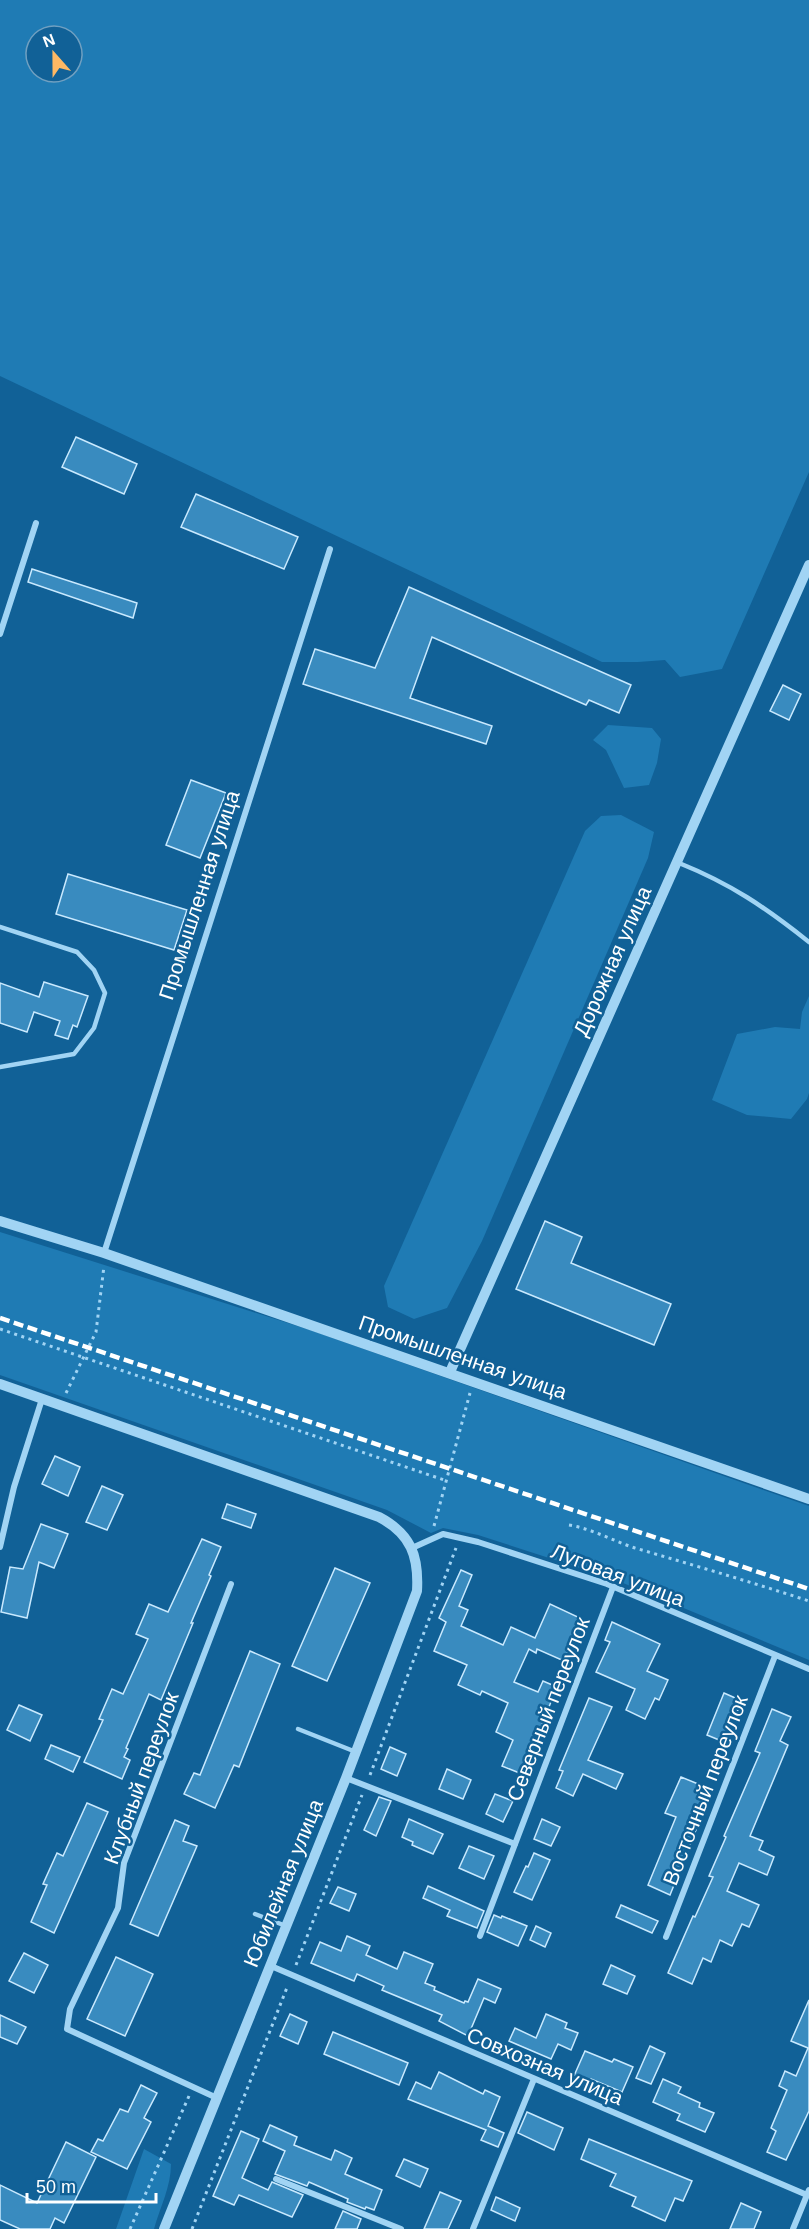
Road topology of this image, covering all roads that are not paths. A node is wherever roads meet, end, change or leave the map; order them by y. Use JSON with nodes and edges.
{"nodes":[{"id":1,"x":36,"y":522,"type":"dead end"},
{"id":2,"x":330,"y":549,"type":"dead end"},
{"id":3,"x":809,"y":565,"type":"edge"},
{"id":4,"x":1,"y":624,"type":"edge"},
{"id":5,"x":0,"y":634,"type":"edge"},
{"id":6,"x":677,"y":862,"type":"junction"},
{"id":7,"x":0,"y":927,"type":"edge"},
{"id":8,"x":809,"y":942,"type":"edge"},
{"id":9,"x":0,"y":1066,"type":"edge"},
{"id":10,"x":0,"y":1221,"type":"edge"},
{"id":11,"x":105,"y":1253,"type":"junction"},
{"id":12,"x":450,"y":1372,"type":"junction"},
{"id":13,"x":0,"y":1384,"type":"edge"},
{"id":14,"x":42,"y":1399,"type":"junction"},
{"id":15,"x":809,"y":1499,"type":"edge"},
{"id":16,"x":0,"y":1547,"type":"edge"},
{"id":17,"x":412,"y":1548,"type":"junction"},
{"id":18,"x":231,"y":1584,"type":"dead end"},
{"id":19,"x":613,"y":1587,"type":"junction"},
{"id":20,"x":775,"y":1656,"type":"junction"},
{"id":21,"x":809,"y":1669,"type":"edge"},
{"id":22,"x":298,"y":1729,"type":"dead end"},
{"id":23,"x":356,"y":1752,"type":"junction"},
{"id":24,"x":346,"y":1778,"type":"junction"},
{"id":25,"x":515,"y":1844,"type":"junction"},
{"id":26,"x":255,"y":1914,"type":"dead end"},
{"id":27,"x":286,"y":1926,"type":"junction"},
{"id":28,"x":480,"y":1936,"type":"dead end"},
{"id":29,"x":666,"y":1937,"type":"dead end"},
{"id":30,"x":271,"y":1966,"type":"junction"},
{"id":31,"x":534,"y":2079,"type":"junction"},
{"id":32,"x":218,"y":2099,"type":"junction"},
{"id":33,"x":276,"y":2179,"type":"dead end"},
{"id":34,"x":808,"y":2193,"type":"edge"},
{"id":35,"x":164,"y":2229,"type":"edge"},
{"id":36,"x":401,"y":2229,"type":"edge"},
{"id":37,"x":473,"y":2229,"type":"edge"},
{"id":38,"x":793,"y":2229,"type":"edge"}],
"edges":[{"from":1,"to":4,"type":"street"},
{"from":2,"to":11,"type":"street","name":"Промышленная улица"},
{"from":3,"to":6,"type":"street","name":"Дорожная улица"},
{"from":4,"to":5,"type":"street"},
{"from":6,"to":8,"type":"lane"},
{"from":6,"to":12,"type":"street","name":"Дорожная улица"},
{"from":7,"to":9,"type":"lane"},
{"from":10,"to":11,"type":"street","name":"Промышленная улица"},
{"from":11,"to":12,"type":"street","name":"Промышленная улица"},
{"from":12,"to":15,"type":"street","name":"Промышленная улица"},
{"from":13,"to":14,"type":"street"},
{"from":14,"to":16,"type":"street"},
{"from":14,"to":17,"type":"street"},
{"from":17,"to":19,"type":"street","name":"Луговая улица"},
{"from":17,"to":23,"type":"street","name":"Юбилейная улица"},
{"from":18,"to":32,"type":"street","name":"Клубный переулок"},
{"from":19,"to":20,"type":"street","name":"Луговая улица"},
{"from":19,"to":25,"type":"street","name":"Северный переулок"},
{"from":20,"to":21,"type":"street","name":"Луговая улица"},
{"from":20,"to":29,"type":"street","name":"Восточный переулок"},
{"from":22,"to":23,"type":"lane"},
{"from":23,"to":24,"type":"street","name":"Юбилейная улица"},
{"from":24,"to":25,"type":"street"},
{"from":24,"to":27,"type":"street","name":"Юбилейная улица"},
{"from":25,"to":28,"type":"street","name":"Северный переулок"},
{"from":26,"to":27,"type":"lane"},
{"from":27,"to":30,"type":"street","name":"Юбилейная улица"},
{"from":30,"to":31,"type":"street","name":"Совхозная улица"},
{"from":30,"to":32,"type":"street","name":"Юбилейная улица"},
{"from":31,"to":34,"type":"street","name":"Совхозная улица"},
{"from":31,"to":37,"type":"street"},
{"from":32,"to":35,"type":"street","name":"Юбилейная улица"},
{"from":33,"to":36,"type":"street"},
{"from":34,"to":38,"type":"street"}]}
